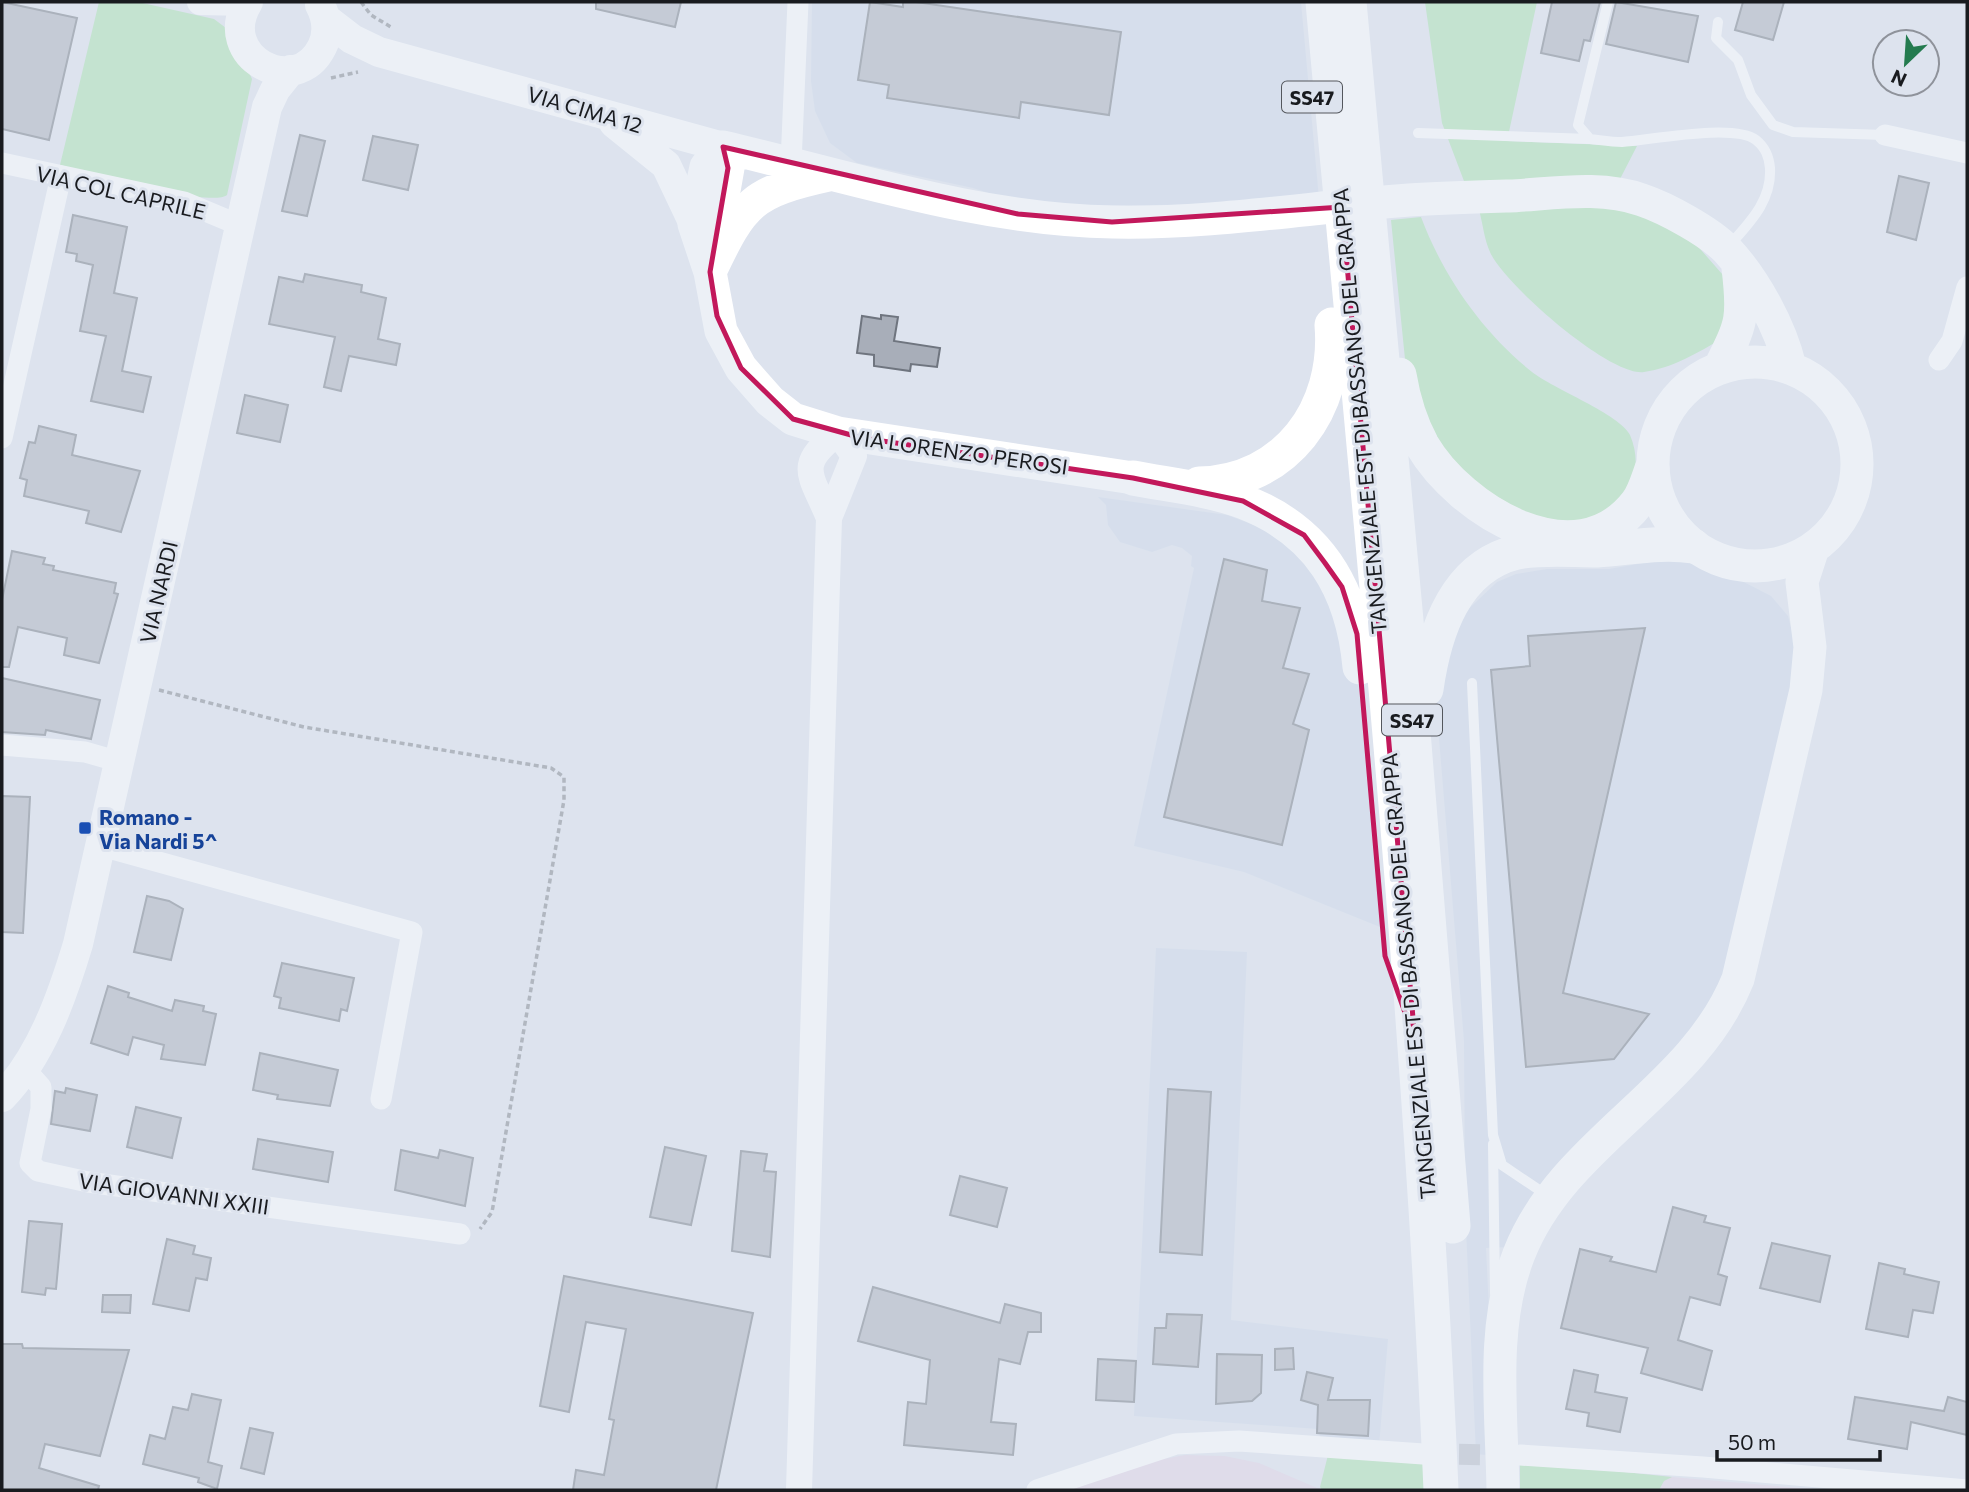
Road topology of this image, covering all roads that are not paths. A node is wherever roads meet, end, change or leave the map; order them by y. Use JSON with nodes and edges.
{"nodes":[{"id":1,"x":798,"y":2,"type":"edge"},
{"id":2,"x":1304,"y":2,"type":"edge"},
{"id":3,"x":1323,"y":2,"type":"edge"},
{"id":4,"x":1349,"y":2,"type":"edge"},
{"id":5,"x":1365,"y":2,"type":"edge"},
{"id":6,"x":1608,"y":2,"type":"edge"},
{"id":7,"x":204,"y":3,"type":"edge"},
{"id":8,"x":322,"y":10,"type":"edge"},
{"id":9,"x":245,"y":12,"type":"edge"},
{"id":10,"x":1718,"y":22,"type":"dead end"},
{"id":11,"x":370,"y":62,"type":"junction"},
{"id":12,"x":257,"y":63,"type":"junction"},
{"id":13,"x":310,"y":70,"type":"junction"},
{"id":14,"x":267,"y":107,"type":"junction"},
{"id":15,"x":600,"y":113,"type":"junction"},
{"id":16,"x":1418,"y":133,"type":"dead end"},
{"id":17,"x":1885,"y":135,"type":"joint"},
{"id":18,"x":1590,"y":139,"type":"junction"},
{"id":19,"x":723,"y":147,"type":"junction"},
{"id":20,"x":1967,"y":153,"type":"edge"},
{"id":21,"x":2,"y":163,"type":"edge"},
{"id":22,"x":791,"y":163,"type":"junction"},
{"id":23,"x":831,"y":174,"type":"junction"},
{"id":24,"x":61,"y":176,"type":"junction"},
{"id":25,"x":1391,"y":200,"type":"junction"},
{"id":26,"x":694,"y":223,"type":"junction"},
{"id":27,"x":239,"y":225,"type":"junction"},
{"id":28,"x":1732,"y":257,"type":"junction"},
{"id":29,"x":710,"y":272,"type":"junction"},
{"id":30,"x":1966,"y":296,"type":"edge"},
{"id":31,"x":1939,"y":360,"type":"dead end"},
{"id":32,"x":1720,"y":367,"type":"junction"},
{"id":33,"x":1790,"y":368,"type":"junction"},
{"id":34,"x":838,"y":433,"type":"junction"},
{"id":35,"x":2,"y":438,"type":"edge"},
{"id":36,"x":1652,"y":469,"type":"junction"},
{"id":37,"x":1133,"y":478,"type":"junction"},
{"id":38,"x":829,"y":518,"type":"junction"},
{"id":39,"x":1693,"y":546,"type":"junction"},
{"id":40,"x":1813,"y":548,"type":"junction"},
{"id":41,"x":1747,"y":566,"type":"junction"},
{"id":42,"x":1804,"y":619,"type":"junction"},
{"id":43,"x":1472,"y":683,"type":"dead end"},
{"id":44,"x":2,"y":744,"type":"edge"},
{"id":45,"x":120,"y":762,"type":"junction"},
{"id":46,"x":101,"y":846,"type":"junction"},
{"id":47,"x":1415,"y":1041,"type":"junction"},
{"id":48,"x":24,"y":1068,"type":"junction"},
{"id":49,"x":2,"y":1097,"type":"edge"},
{"id":50,"x":381,"y":1099,"type":"dead end"},
{"id":51,"x":1493,"y":1135,"type":"junction"},
{"id":52,"x":1448,"y":1145,"type":"junction"},
{"id":53,"x":1550,"y":1198,"type":"junction"},
{"id":54,"x":460,"y":1234,"type":"road end"},
{"id":55,"x":1503,"y":1327,"type":"junction"},
{"id":56,"x":1521,"y":1455,"type":"tunnel mouth"},
{"id":57,"x":1446,"y":1461,"type":"edge"},
{"id":58,"x":799,"y":1490,"type":"edge"},
{"id":59,"x":1037,"y":1490,"type":"edge"},
{"id":60,"x":1503,"y":1490,"type":"edge"},
{"id":61,"x":1967,"y":1490,"type":"edge"}],
"edges":[{"from":1,"to":22,"type":"street"},
{"from":2,"to":37,"type":"highway","number":"SS47"},
{"from":3,"to":47,"type":"highway","name":"TANGENZIALE EST DI BASSANO DEL GRAPPA","number":"SS47"},
{"from":4,"to":52,"type":"highway","name":"TANGENZIALE EST DI BASSANO DEL GRAPPA","number":"SS47"},
{"from":5,"to":25,"type":"highway","number":"SS47"},
{"from":6,"to":18,"type":"lane"},
{"from":7,"to":9,"type":"street"},
{"from":8,"to":11,"type":"main road"},
{"from":8,"to":13,"type":"main road"},
{"from":9,"to":12,"type":"main road"},
{"from":10,"to":17,"type":"lane"},
{"from":11,"to":13,"type":"main road"},
{"from":11,"to":15,"type":"main road","name":"VIA CIMA 12"},
{"from":12,"to":13,"type":"main road"},
{"from":12,"to":14,"type":"main road"},
{"from":13,"to":14,"type":"main road"},
{"from":14,"to":27,"type":"main road","name":"VIA NARDI"},
{"from":15,"to":19,"type":"main road","name":"VIA CIMA 12"},
{"from":15,"to":26,"type":"main road"},
{"from":16,"to":18,"type":"lane"},
{"from":17,"to":20,"type":"street"},
{"from":18,"to":28,"type":"lane"},
{"from":19,"to":22,"type":"main road","name":"VIA CIMA 12"},
{"from":19,"to":26,"type":"main road"},
{"from":19,"to":29,"type":"main road"},
{"from":21,"to":24,"type":"street","name":"VIA COL CAPRILE"},
{"from":22,"to":23,"type":"main road","name":"VIA CIMA 12"},
{"from":23,"to":25,"type":"main road","name":"VIA CIMA 12"},
{"from":23,"to":29,"type":"main road"},
{"from":24,"to":27,"type":"street","name":"VIA COL CAPRILE"},
{"from":24,"to":35,"type":"street"},
{"from":25,"to":28,"type":"main road","name":"VIA CIMA 12"},
{"from":25,"to":36,"type":"highway","number":"SS47"},
{"from":26,"to":29,"type":"main road"},
{"from":27,"to":45,"type":"main road","name":"VIA NARDI"},
{"from":28,"to":32,"type":"main road"},
{"from":28,"to":33,"type":"main road"},
{"from":29,"to":34,"type":"main road"},
{"from":30,"to":31,"type":"street"},
{"from":32,"to":33,"type":"main road"},
{"from":32,"to":36,"type":"main road"},
{"from":33,"to":40,"type":"main road"},
{"from":34,"to":37,"type":"main road","name":"VIA LORENZO PEROSI"},
{"from":34,"to":38,"type":"street","name":"VIA LORENZO PEROSI"},
{"from":34,"to":38,"type":"street"},
{"from":36,"to":39,"type":"main road"},
{"from":37,"to":47,"type":"highway"},
{"from":38,"to":58,"type":"street"},
{"from":39,"to":41,"type":"main road"},
{"from":39,"to":52,"type":"highway"},
{"from":40,"to":41,"type":"main road"},
{"from":40,"to":42,"type":"main road"},
{"from":41,"to":42,"type":"main road"},
{"from":42,"to":53,"type":"main road"},
{"from":43,"to":51,"type":"lane"},
{"from":44,"to":45,"type":"street"},
{"from":45,"to":46,"type":"main road","name":"VIA NARDI"},
{"from":46,"to":48,"type":"main road","name":"VIA NARDI"},
{"from":46,"to":50,"type":"street"},
{"from":47,"to":57,"type":"highway","name":"TANGENZIALE EST DI BASSANO DEL GRAPPA","number":"SS47"},
{"from":48,"to":49,"type":"main road"},
{"from":48,"to":54,"type":"street","name":"VIA GIOVANNI XXIII"},
{"from":51,"to":53,"type":"lane"},
{"from":51,"to":55,"type":"lane"},
{"from":52,"to":57,"type":"highway","name":"TANGENZIALE EST DI BASSANO DEL GRAPPA","number":"SS47"},
{"from":53,"to":55,"type":"main road"},
{"from":55,"to":60,"type":"main road"},
{"from":56,"to":61,"type":"street"},
{"from":57,"to":59,"type":"street"}]}
